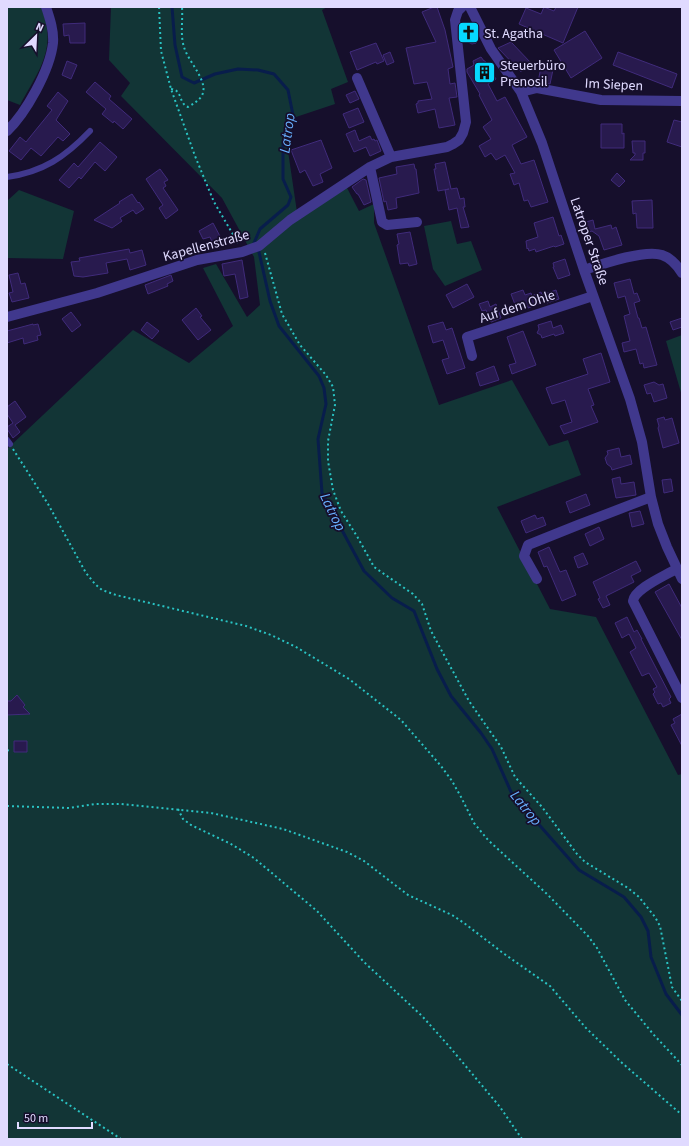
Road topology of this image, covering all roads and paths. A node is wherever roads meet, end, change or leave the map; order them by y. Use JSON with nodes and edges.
{"nodes":[{"id":1,"x":46,"y":7,"type":"edge"},
{"id":2,"x":159,"y":7,"type":"edge"},
{"id":3,"x":182,"y":7,"type":"edge"},
{"id":4,"x":462,"y":7,"type":"edge"},
{"id":5,"x":470,"y":7,"type":"edge"},
{"id":6,"x":357,"y":78,"type":"dead end"},
{"id":7,"x":171,"y":89,"type":"junction"},
{"id":8,"x":521,"y":92,"type":"junction"},
{"id":9,"x":682,"y":101,"type":"edge"},
{"id":10,"x":7,"y":131,"type":"edge"},
{"id":11,"x":90,"y":131,"type":"dead end"},
{"id":12,"x":391,"y":157,"type":"junction"},
{"id":13,"x":370,"y":167,"type":"junction"},
{"id":14,"x":7,"y":177,"type":"edge"},
{"id":15,"x":418,"y":222,"type":"dead end"},
{"id":16,"x":261,"y":245,"type":"junction"},
{"id":17,"x":245,"y":251,"type":"junction"},
{"id":18,"x":584,"y":270,"type":"junction"},
{"id":19,"x":682,"y":273,"type":"edge"},
{"id":20,"x":593,"y":296,"type":"junction"},
{"id":21,"x":7,"y":317,"type":"edge"},
{"id":22,"x":472,"y":356,"type":"dead end"},
{"id":23,"x":9,"y":442,"type":"edge"},
{"id":24,"x":651,"y":497,"type":"junction"},
{"id":25,"x":676,"y":569,"type":"junction"},
{"id":26,"x":537,"y":579,"type":"dead end"},
{"id":27,"x":682,"y":579,"type":"edge"},
{"id":28,"x":682,"y":698,"type":"edge"},
{"id":29,"x":7,"y":806,"type":"edge"},
{"id":30,"x":178,"y":809,"type":"junction"},
{"id":31,"x":682,"y":1001,"type":"edge"},
{"id":32,"x":7,"y":1064,"type":"edge"},
{"id":33,"x":682,"y":1065,"type":"edge"},
{"id":34,"x":682,"y":1116,"type":"edge"},
{"id":35,"x":121,"y":1139,"type":"edge"},
{"id":36,"x":522,"y":1139,"type":"edge"}],
"edges":[{"from":1,"to":10,"type":"street"},
{"from":2,"to":7,"type":"path"},
{"from":3,"to":7,"type":"path"},
{"from":4,"to":12,"type":"street","name":"Kapellenstraße"},
{"from":5,"to":8,"type":"street","name":"Latroper Straße"},
{"from":6,"to":12,"type":"street"},
{"from":7,"to":17,"type":"path"},
{"from":8,"to":9,"type":"street","name":"Im Siepen"},
{"from":8,"to":18,"type":"street","name":"Latroper Straße"},
{"from":11,"to":14,"type":"lane"},
{"from":12,"to":13,"type":"street","name":"Kapellenstraße"},
{"from":13,"to":15,"type":"street"},
{"from":13,"to":16,"type":"street","name":"Kapellenstraße"},
{"from":16,"to":17,"type":"street","name":"Kapellenstraße"},
{"from":16,"to":31,"type":"path"},
{"from":17,"to":21,"type":"street","name":"Kapellenstraße"},
{"from":18,"to":19,"type":"street"},
{"from":18,"to":20,"type":"street","name":"Latroper Straße"},
{"from":20,"to":22,"type":"street","name":"Auf dem Ohle"},
{"from":20,"to":24,"type":"street","name":"Latroper Straße"},
{"from":23,"to":33,"type":"path"},
{"from":24,"to":25,"type":"street","name":"Latroper Straße"},
{"from":24,"to":26,"type":"street"},
{"from":25,"to":27,"type":"street","name":"Latroper Straße"},
{"from":25,"to":28,"type":"street"},
{"from":29,"to":30,"type":"path"},
{"from":30,"to":34,"type":"path"},
{"from":30,"to":36,"type":"path"},
{"from":32,"to":35,"type":"path"}]}
